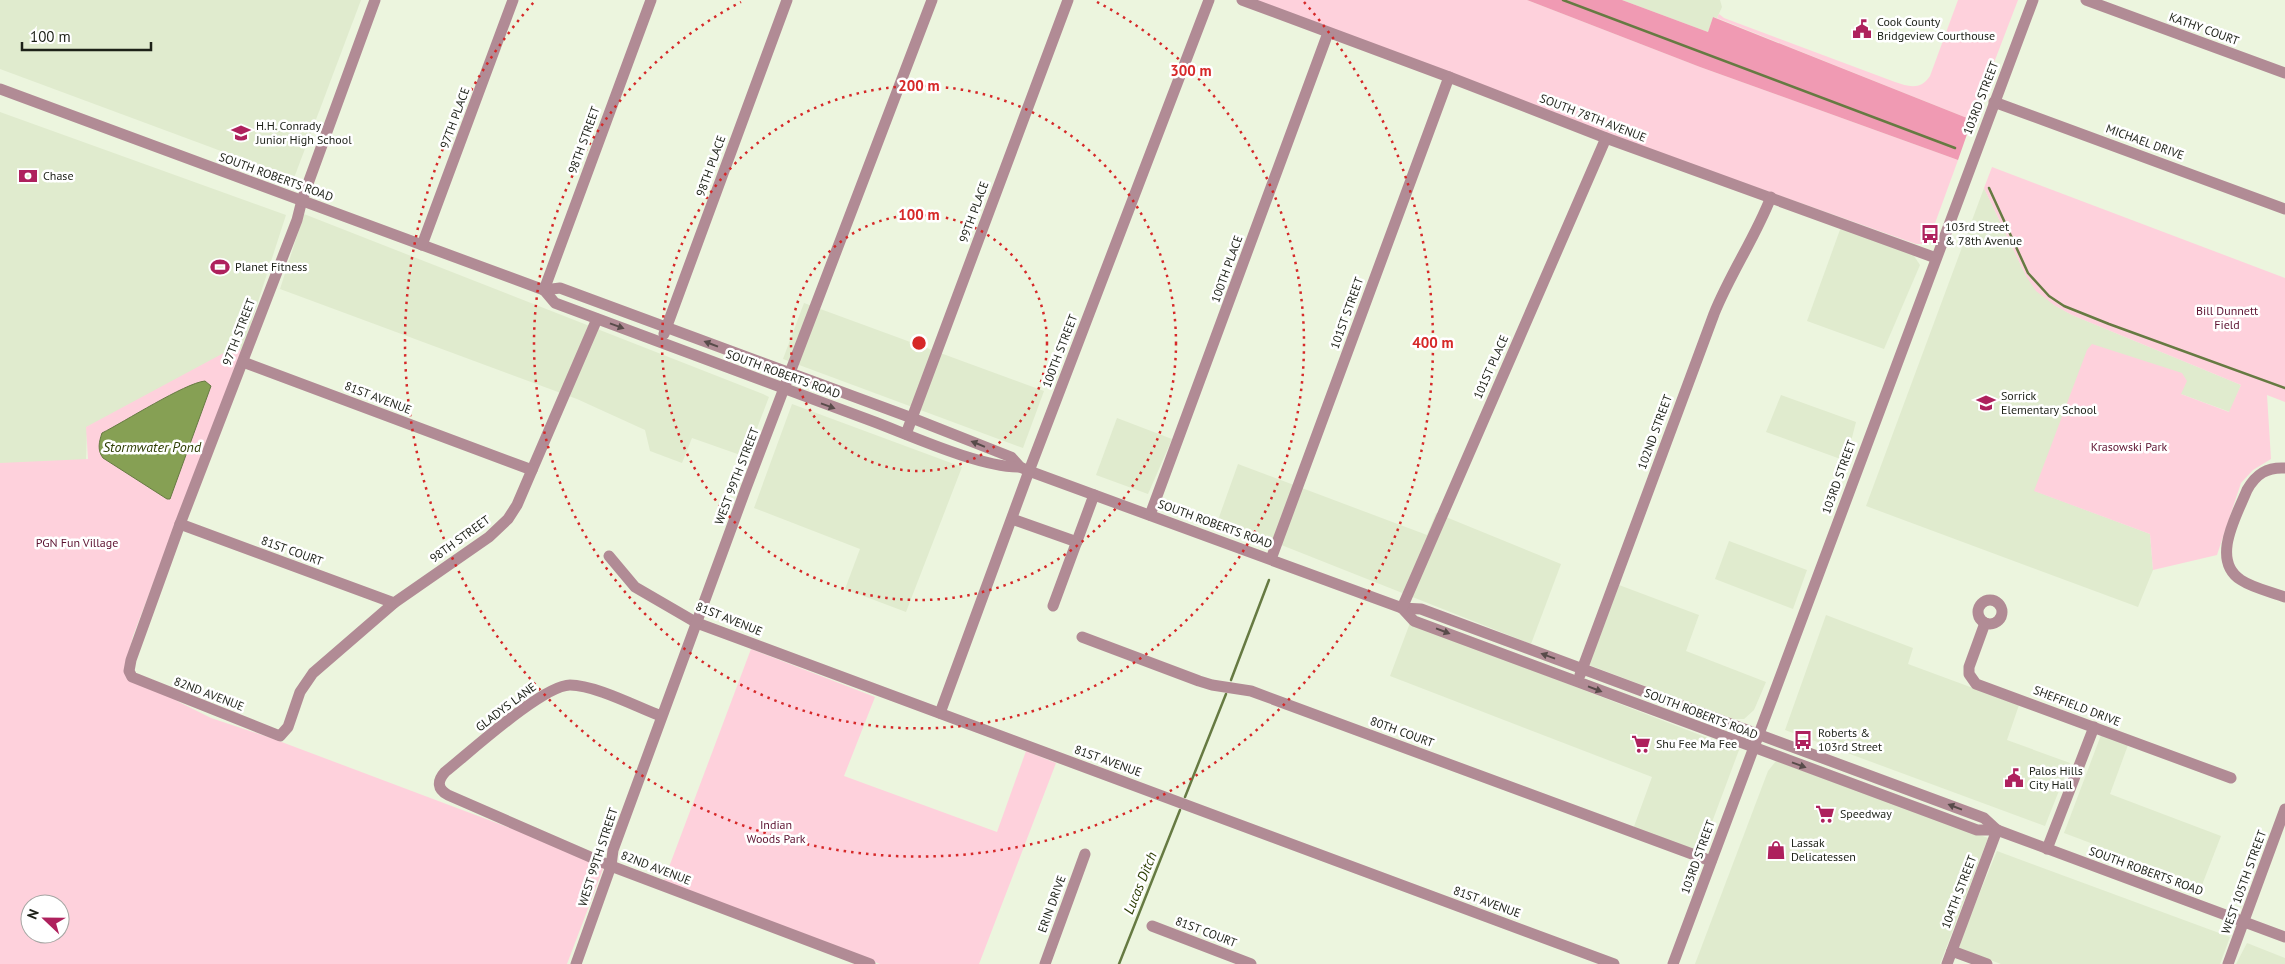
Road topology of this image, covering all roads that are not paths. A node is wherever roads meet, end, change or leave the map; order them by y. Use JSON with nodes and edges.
{"nodes":[{"id":1,"x":376,"y":0,"type":"edge"},
{"id":2,"x":513,"y":0,"type":"edge"},
{"id":3,"x":651,"y":0,"type":"edge"},
{"id":4,"x":787,"y":0,"type":"edge"},
{"id":5,"x":932,"y":0,"type":"edge"},
{"id":6,"x":1068,"y":0,"type":"edge"},
{"id":7,"x":1209,"y":0,"type":"edge"},
{"id":8,"x":1242,"y":0,"type":"edge"},
{"id":9,"x":2033,"y":0,"type":"edge"},
{"id":10,"x":2086,"y":0,"type":"edge"},
{"id":11,"x":1328,"y":33,"type":"junction"},
{"id":12,"x":2285,"y":74,"type":"edge"},
{"id":13,"x":1449,"y":77,"type":"junction"},
{"id":14,"x":0,"y":89,"type":"edge"},
{"id":15,"x":1994,"y":102,"type":"junction"},
{"id":16,"x":1606,"y":138,"type":"junction"},
{"id":17,"x":1771,"y":197,"type":"junction"},
{"id":18,"x":302,"y":200,"type":"junction"},
{"id":19,"x":2285,"y":209,"type":"edge"},
{"id":20,"x":422,"y":245,"type":"junction"},
{"id":21,"x":1936,"y":258,"type":"junction"},
{"id":22,"x":544,"y":290,"type":"junction"},
{"id":23,"x":597,"y":319,"type":"junction"},
{"id":24,"x":666,"y":328,"type":"junction"},
{"id":25,"x":661,"y":342,"type":"junction"},
{"id":26,"x":242,"y":362,"type":"junction"},
{"id":27,"x":790,"y":374,"type":"junction"},
{"id":28,"x":784,"y":390,"type":"junction"},
{"id":29,"x":912,"y":418,"type":"junction"},
{"id":30,"x":906,"y":434,"type":"junction"},
{"id":31,"x":2285,"y":468,"type":"edge"},
{"id":32,"x":1024,"y":469,"type":"junction"},
{"id":33,"x":532,"y":470,"type":"junction"},
{"id":34,"x":1094,"y":495,"type":"junction"},
{"id":35,"x":1150,"y":515,"type":"junction"},
{"id":36,"x":1012,"y":518,"type":"junction"},
{"id":37,"x":180,"y":524,"type":"junction"},
{"id":38,"x":1077,"y":542,"type":"junction"},
{"id":39,"x":609,"y":556,"type":"dead end"},
{"id":40,"x":1271,"y":559,"type":"junction"},
{"id":41,"x":2285,"y":597,"type":"edge"},
{"id":42,"x":394,"y":603,"type":"junction"},
{"id":43,"x":1053,"y":606,"type":"dead end"},
{"id":44,"x":1402,"y":608,"type":"junction"},
{"id":45,"x":697,"y":623,"type":"junction"},
{"id":46,"x":1985,"y":623,"type":"dead end"},
{"id":47,"x":1082,"y":637,"type":"dead end"},
{"id":48,"x":1582,"y":669,"type":"junction"},
{"id":49,"x":130,"y":674,"type":"joint"},
{"id":50,"x":1577,"y":682,"type":"junction"},
{"id":51,"x":940,"y":713,"type":"junction"},
{"id":52,"x":662,"y":716,"type":"junction"},
{"id":53,"x":2094,"y":727,"type":"junction"},
{"id":54,"x":1758,"y":733,"type":"junction"},
{"id":55,"x":280,"y":736,"type":"joint"},
{"id":56,"x":1753,"y":748,"type":"junction"},
{"id":57,"x":2231,"y":778,"type":"dead end"},
{"id":58,"x":439,"y":785,"type":"joint"},
{"id":59,"x":2285,"y":810,"type":"edge"},
{"id":60,"x":1998,"y":830,"type":"junction"},
{"id":61,"x":2047,"y":849,"type":"junction"},
{"id":62,"x":1085,"y":854,"type":"dead end"},
{"id":63,"x":1711,"y":861,"type":"junction"},
{"id":64,"x":611,"y":866,"type":"junction"},
{"id":65,"x":2244,"y":922,"type":"junction"},
{"id":66,"x":1152,"y":926,"type":"dead end"},
{"id":67,"x":2285,"y":937,"type":"edge"},
{"id":68,"x":1952,"y":951,"type":"junction"},
{"id":69,"x":576,"y":964,"type":"edge"},
{"id":70,"x":870,"y":964,"type":"edge"},
{"id":71,"x":1044,"y":964,"type":"edge"},
{"id":72,"x":1251,"y":964,"type":"edge"},
{"id":73,"x":1614,"y":964,"type":"edge"},
{"id":74,"x":1672,"y":964,"type":"edge"},
{"id":75,"x":1947,"y":964,"type":"edge"},
{"id":76,"x":1987,"y":964,"type":"edge"},
{"id":77,"x":2228,"y":964,"type":"edge"}],
"edges":[{"from":1,"to":18,"type":"street","name":"97TH STREET"},
{"from":2,"to":20,"type":"street","name":"97TH PLACE"},
{"from":3,"to":22,"type":"street","name":"98TH STREET"},
{"from":4,"to":24,"type":"street","name":"98TH PLACE"},
{"from":5,"to":27,"type":"street","name":"WEST 99TH STREET"},
{"from":6,"to":29,"type":"street","name":"99TH PLACE"},
{"from":7,"to":32,"type":"street","name":"100TH STREET"},
{"from":8,"to":11,"type":"street","name":"SOUTH 78TH AVENUE"},
{"from":9,"to":15,"type":"street","name":"103RD STREET"},
{"from":10,"to":12,"type":"street","name":"KATHY COURT"},
{"from":11,"to":13,"type":"street","name":"SOUTH 78TH AVENUE"},
{"from":11,"to":35,"type":"street","name":"100TH PLACE"},
{"from":13,"to":16,"type":"street","name":"SOUTH 78TH AVENUE"},
{"from":13,"to":40,"type":"street","name":"101ST STREET"},
{"from":14,"to":18,"type":"street","name":"SOUTH ROBERTS ROAD"},
{"from":15,"to":19,"type":"street","name":"MICHAEL DRIVE"},
{"from":15,"to":21,"type":"street","name":"103RD STREET"},
{"from":16,"to":17,"type":"street","name":"SOUTH 78TH AVENUE"},
{"from":16,"to":44,"type":"street","name":"101ST PLACE"},
{"from":17,"to":21,"type":"street","name":"SOUTH 78TH AVENUE"},
{"from":17,"to":48,"type":"street","name":"102ND STREET"},
{"from":18,"to":20,"type":"street","name":"SOUTH ROBERTS ROAD"},
{"from":18,"to":26,"type":"street","name":"97TH STREET"},
{"from":20,"to":22,"type":"street","name":"SOUTH ROBERTS ROAD"},
{"from":21,"to":54,"type":"street","name":"103RD STREET"},
{"from":22,"to":23,"type":"street","name":"SOUTH ROBERTS ROAD"},
{"from":22,"to":24,"type":"street","name":"SOUTH ROBERTS ROAD"},
{"from":23,"to":25,"type":"street","name":"SOUTH ROBERTS ROAD","one_way":true},
{"from":23,"to":33,"type":"street","name":"98TH STREET"},
{"from":24,"to":25,"type":"street","name":"98TH PLACE"},
{"from":27,"to":24,"type":"street","name":"SOUTH ROBERTS ROAD","one_way":true},
{"from":25,"to":28,"type":"street","name":"SOUTH ROBERTS ROAD"},
{"from":26,"to":33,"type":"street","name":"81ST AVENUE"},
{"from":26,"to":37,"type":"street","name":"97TH STREET"},
{"from":27,"to":28,"type":"street","name":"WEST 99TH STREET"},
{"from":27,"to":29,"type":"street","name":"SOUTH ROBERTS ROAD"},
{"from":28,"to":30,"type":"street","name":"SOUTH ROBERTS ROAD","one_way":true},
{"from":28,"to":45,"type":"street","name":"WEST 99TH STREET"},
{"from":29,"to":30,"type":"street","name":"99TH PLACE"},
{"from":32,"to":29,"type":"street","name":"SOUTH ROBERTS ROAD","one_way":true},
{"from":30,"to":32,"type":"street","name":"SOUTH ROBERTS ROAD"},
{"from":31,"to":41,"type":"street"},
{"from":32,"to":34,"type":"street","name":"SOUTH ROBERTS ROAD"},
{"from":32,"to":36,"type":"street","name":"100TH STREET"},
{"from":33,"to":42,"type":"street","name":"98TH STREET"},
{"from":34,"to":35,"type":"street","name":"SOUTH ROBERTS ROAD"},
{"from":34,"to":38,"type":"street"},
{"from":35,"to":40,"type":"street","name":"SOUTH ROBERTS ROAD"},
{"from":36,"to":38,"type":"street"},
{"from":36,"to":51,"type":"street","name":"100TH STREET"},
{"from":37,"to":42,"type":"street","name":"81ST COURT"},
{"from":37,"to":49,"type":"street","name":"97TH STREET"},
{"from":38,"to":43,"type":"street"},
{"from":39,"to":45,"type":"street","name":"81ST AVENUE"},
{"from":40,"to":44,"type":"street","name":"SOUTH ROBERTS ROAD"},
{"from":42,"to":55,"type":"street","name":"98TH STREET"},
{"from":48,"to":44,"type":"street","name":"SOUTH ROBERTS ROAD","one_way":true},
{"from":44,"to":50,"type":"street","name":"SOUTH ROBERTS ROAD","one_way":true},
{"from":45,"to":51,"type":"street","name":"81ST AVENUE"},
{"from":45,"to":52,"type":"street","name":"WEST 99TH STREET"},
{"from":46,"to":53,"type":"street","name":"SHEFFIELD DRIVE"},
{"from":47,"to":63,"type":"street","name":"80TH COURT"},
{"from":48,"to":50,"type":"street","name":"102ND STREET"},
{"from":48,"to":54,"type":"street","name":"SOUTH ROBERTS ROAD"},
{"from":49,"to":55,"type":"street","name":"82ND AVENUE"},
{"from":50,"to":56,"type":"street","name":"SOUTH ROBERTS ROAD","one_way":true},
{"from":51,"to":73,"type":"street","name":"81ST AVENUE"},
{"from":52,"to":58,"type":"street","name":"GLADYS LANE"},
{"from":52,"to":64,"type":"street","name":"WEST 99TH STREET"},
{"from":53,"to":57,"type":"street","name":"SHEFFIELD DRIVE"},
{"from":53,"to":61,"type":"street"},
{"from":54,"to":56,"type":"street","name":"103RD STREET"},
{"from":60,"to":54,"type":"street","name":"SOUTH ROBERTS ROAD","one_way":true},
{"from":56,"to":60,"type":"street","name":"SOUTH ROBERTS ROAD","one_way":true},
{"from":56,"to":63,"type":"street","name":"103RD STREET"},
{"from":58,"to":64,"type":"street","name":"82ND AVENUE"},
{"from":59,"to":65,"type":"street","name":"WEST 105TH STREET"},
{"from":60,"to":61,"type":"street","name":"SOUTH ROBERTS ROAD"},
{"from":60,"to":68,"type":"street","name":"104TH STREET"},
{"from":61,"to":65,"type":"street","name":"SOUTH ROBERTS ROAD"},
{"from":62,"to":71,"type":"street","name":"ERIN DRIVE"},
{"from":63,"to":74,"type":"street","name":"103RD STREET"},
{"from":64,"to":69,"type":"street","name":"WEST 99TH STREET"},
{"from":64,"to":70,"type":"street","name":"82ND AVENUE"},
{"from":65,"to":67,"type":"street","name":"SOUTH ROBERTS ROAD"},
{"from":65,"to":77,"type":"street","name":"WEST 105TH STREET"},
{"from":66,"to":72,"type":"street","name":"81ST COURT"},
{"from":68,"to":75,"type":"street","name":"104TH STREET"},
{"from":68,"to":76,"type":"street"}]}
